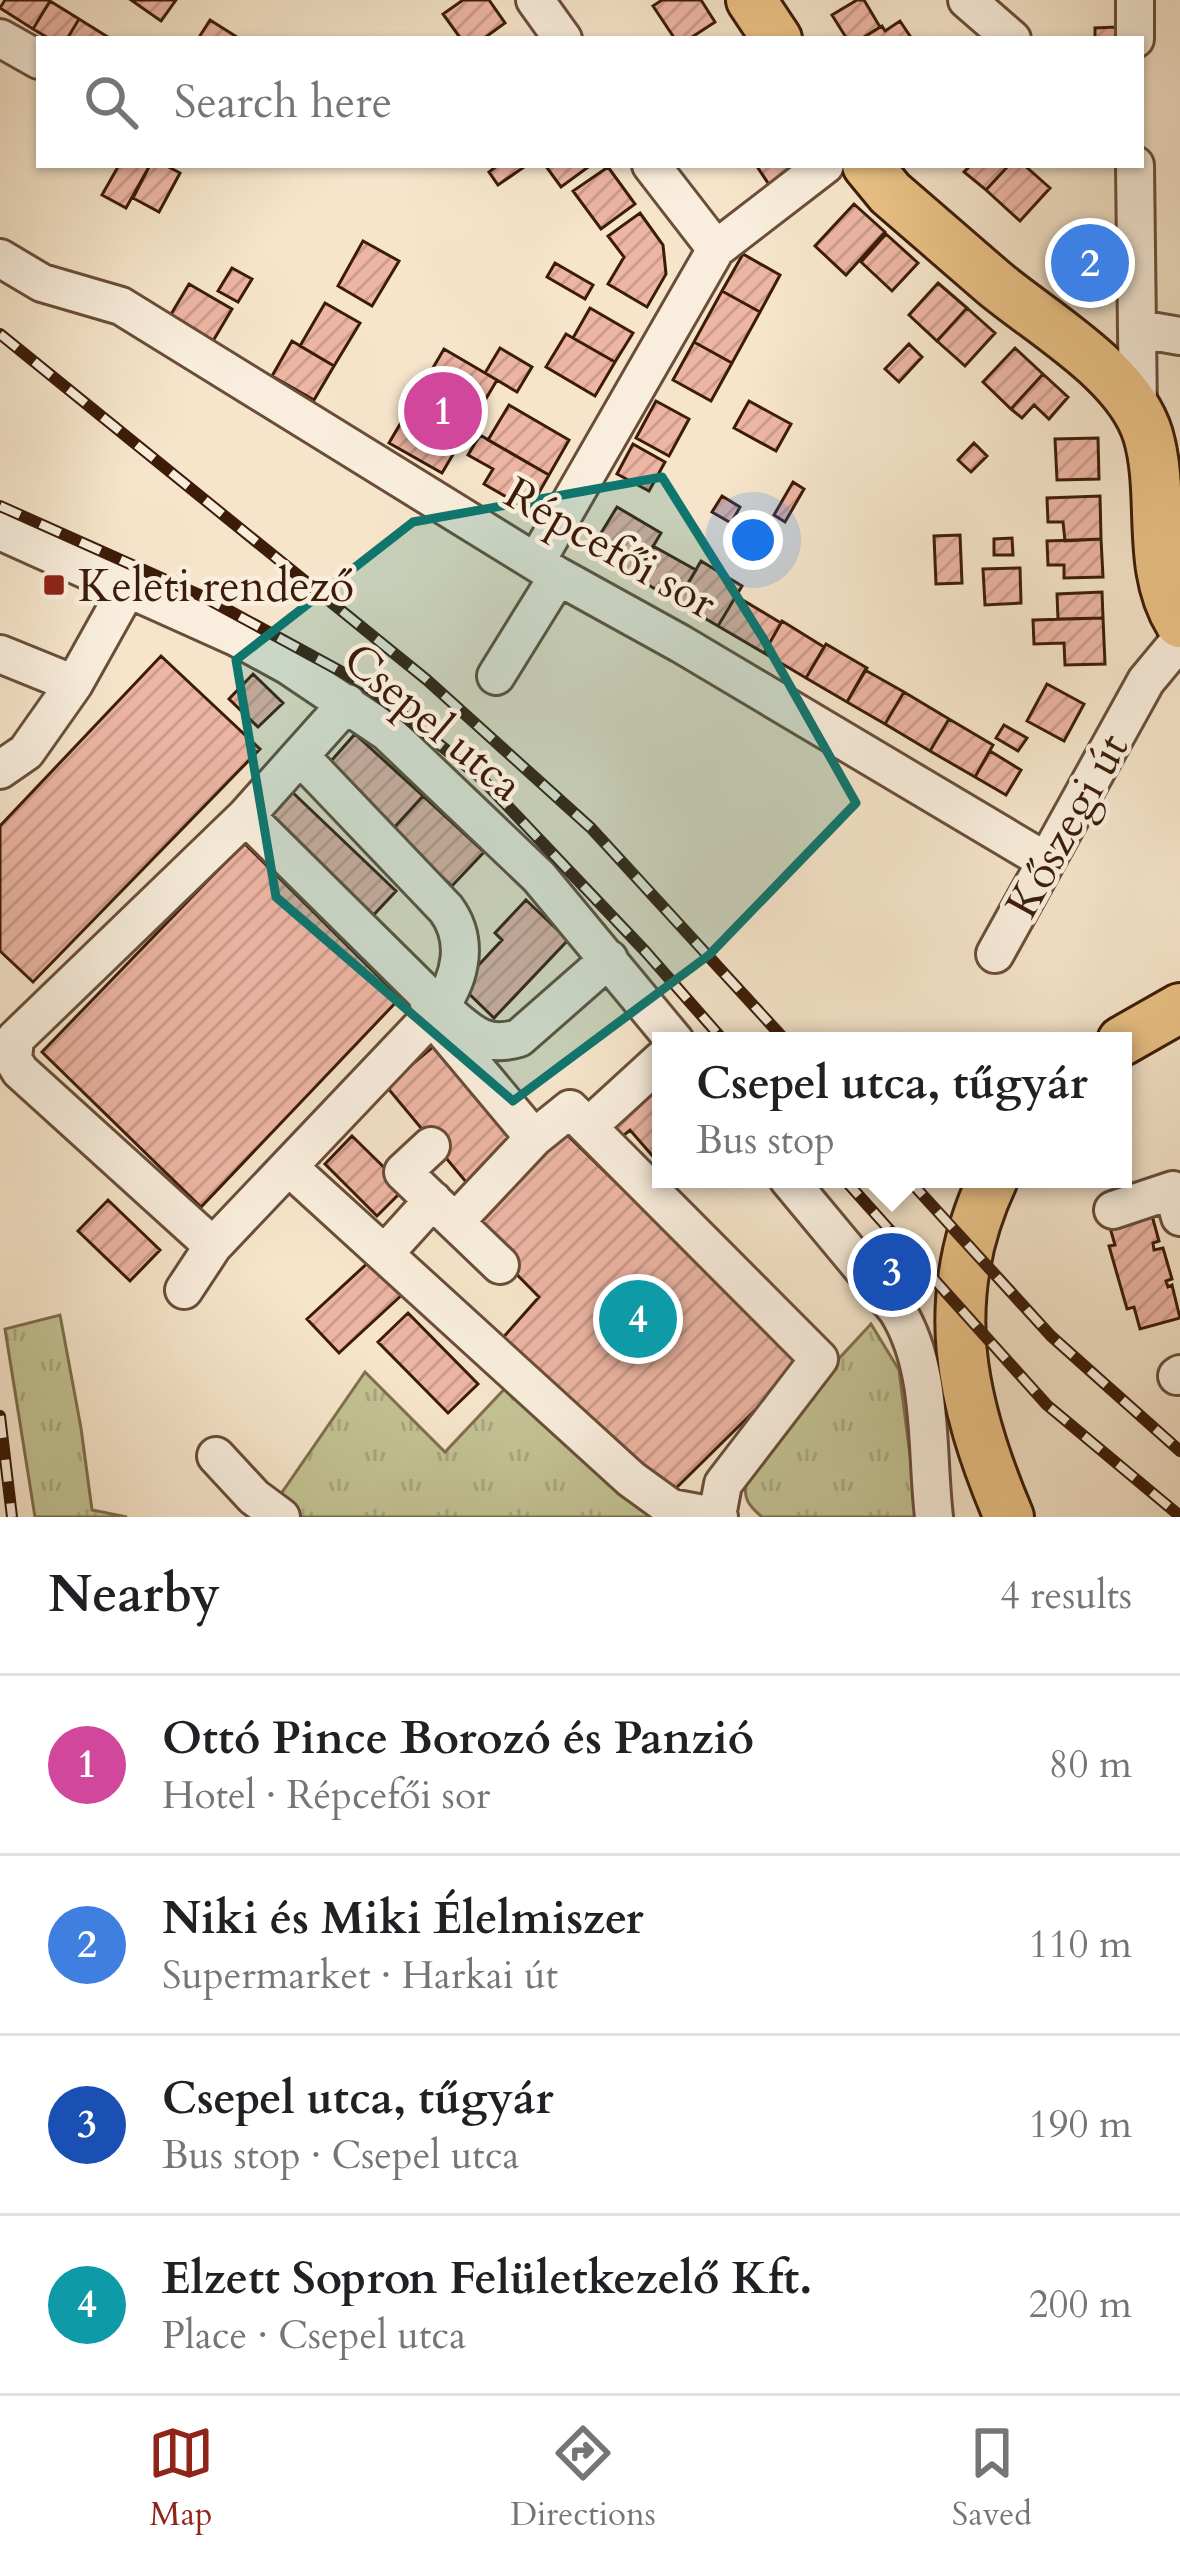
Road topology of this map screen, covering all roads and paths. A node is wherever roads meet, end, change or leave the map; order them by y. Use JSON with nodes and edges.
{"nodes":[{"id":1,"x":536,"y":0,"type":"edge"},
{"id":2,"x":752,"y":0,"type":"edge"},
{"id":3,"x":967,"y":0,"type":"edge"},
{"id":4,"x":1135,"y":0,"type":"edge"},
{"id":5,"x":561,"y":36,"type":"edge"},
{"id":6,"x":775,"y":36,"type":"edge"},
{"id":7,"x":1009,"y":36,"type":"edge"},
{"id":8,"x":1135,"y":36,"type":"edge"},
{"id":9,"x":0,"y":38,"type":"edge"},
{"id":10,"x":36,"y":58,"type":"edge"},
{"id":11,"x":653,"y":168,"type":"edge"},
{"id":12,"x":821,"y":168,"type":"edge"},
{"id":13,"x":869,"y":168,"type":"edge"},
{"id":14,"x":1135,"y":168,"type":"edge"},
{"id":15,"x":716,"y":249,"type":"junction"},
{"id":16,"x":0,"y":258,"type":"edge"},
{"id":17,"x":1139,"y":329,"type":"junction"},
{"id":18,"x":1180,"y":336,"type":"edge"},
{"id":19,"x":1138,"y":415,"type":"junction"},
{"id":20,"x":0,"y":531,"type":"edge"},
{"id":21,"x":547,"y":569,"type":"junction"},
{"id":22,"x":126,"y":591,"type":"junction"},
{"id":23,"x":1180,"y":623,"type":"edge"},
{"id":24,"x":1180,"y":640,"type":"edge"},
{"id":25,"x":0,"y":654,"type":"edge"},
{"id":26,"x":496,"y":676,"type":"dead end"},
{"id":27,"x":74,"y":684,"type":"junction"},
{"id":28,"x":346,"y":703,"type":"junction"},
{"id":29,"x":302,"y":758,"type":"junction"},
{"id":30,"x":0,"y":770,"type":"edge"},
{"id":31,"x":246,"y":816,"type":"junction"},
{"id":32,"x":1044,"y":860,"type":"junction"},
{"id":33,"x":995,"y":954,"type":"dead end"},
{"id":34,"x":609,"y":958,"type":"junction"},
{"id":35,"x":1180,"y":1008,"type":"edge"},
{"id":36,"x":436,"y":1011,"type":"junction"},
{"id":37,"x":668,"y":1032,"type":"edge"},
{"id":38,"x":1132,"y":1035,"type":"edge"},
{"id":39,"x":652,"y":1068,"type":"edge"},
{"id":40,"x":590,"y":1125,"type":"junction"},
{"id":41,"x":533,"y":1138,"type":"junction"},
{"id":42,"x":431,"y":1146,"type":"dead end"},
{"id":43,"x":290,"y":1168,"type":"junction"},
{"id":44,"x":795,"y":1188,"type":"edge"},
{"id":45,"x":989,"y":1188,"type":"edge"},
{"id":46,"x":1178,"y":1194,"type":"edge"},
{"id":47,"x":1113,"y":1210,"type":"dead end"},
{"id":48,"x":444,"y":1211,"type":"junction"},
{"id":49,"x":213,"y":1246,"type":"junction"},
{"id":50,"x":386,"y":1252,"type":"junction"},
{"id":51,"x":500,"y":1265,"type":"dead end"},
{"id":52,"x":184,"y":1290,"type":"dead end"},
{"id":53,"x":216,"y":1456,"type":"dead end"},
{"id":54,"x":281,"y":1517,"type":"edge"},
{"id":55,"x":718,"y":1517,"type":"edge"},
{"id":56,"x":934,"y":1517,"type":"edge"},
{"id":57,"x":1009,"y":1517,"type":"edge"}],
"edges":[{"from":1,"to":5,"type":"street"},
{"from":2,"to":6,"type":"main road"},
{"from":3,"to":7,"type":"street"},
{"from":4,"to":8,"type":"street"},
{"from":9,"to":10,"type":"street"},
{"from":11,"to":15,"type":"street"},
{"from":12,"to":15,"type":"street"},
{"from":13,"to":19,"type":"main road"},
{"from":14,"to":17,"type":"street"},
{"from":15,"to":21,"type":"street"},
{"from":16,"to":21,"type":"street","name":"Répcefői sor"},
{"from":17,"to":18,"type":"street"},
{"from":17,"to":19,"type":"street"},
{"from":19,"to":23,"type":"main road"},
{"from":20,"to":22,"type":"street","name":"Csepel utca"},
{"from":21,"to":26,"type":"street"},
{"from":21,"to":32,"type":"street","name":"Répcefői sor"},
{"from":22,"to":27,"type":"street"},
{"from":22,"to":28,"type":"street","name":"Csepel utca"},
{"from":24,"to":32,"type":"street","name":"Kőszegi út"},
{"from":25,"to":27,"type":"street"},
{"from":27,"to":30,"type":"street"},
{"from":28,"to":29,"type":"street"},
{"from":28,"to":34,"type":"street","name":"Csepel utca"},
{"from":29,"to":31,"type":"street"},
{"from":29,"to":36,"type":"street"},
{"from":31,"to":36,"type":"street"},
{"from":31,"to":49,"type":"street"},
{"from":32,"to":33,"type":"street","name":"Kőszegi út"},
{"from":34,"to":36,"type":"street"},
{"from":34,"to":37,"type":"street","name":"Csepel utca"},
{"from":35,"to":38,"type":"main road"},
{"from":36,"to":41,"type":"street"},
{"from":36,"to":43,"type":"street"},
{"from":39,"to":40,"type":"street"},
{"from":40,"to":41,"type":"street"},
{"from":40,"to":55,"type":"street"},
{"from":41,"to":48,"type":"street"},
{"from":42,"to":48,"type":"street"},
{"from":43,"to":49,"type":"street"},
{"from":43,"to":50,"type":"street"},
{"from":44,"to":56,"type":"street"},
{"from":45,"to":57,"type":"main road"},
{"from":46,"to":47,"type":"street"},
{"from":48,"to":50,"type":"street"},
{"from":48,"to":51,"type":"street"},
{"from":49,"to":52,"type":"street"},
{"from":50,"to":55,"type":"street"},
{"from":53,"to":54,"type":"street"}]}
